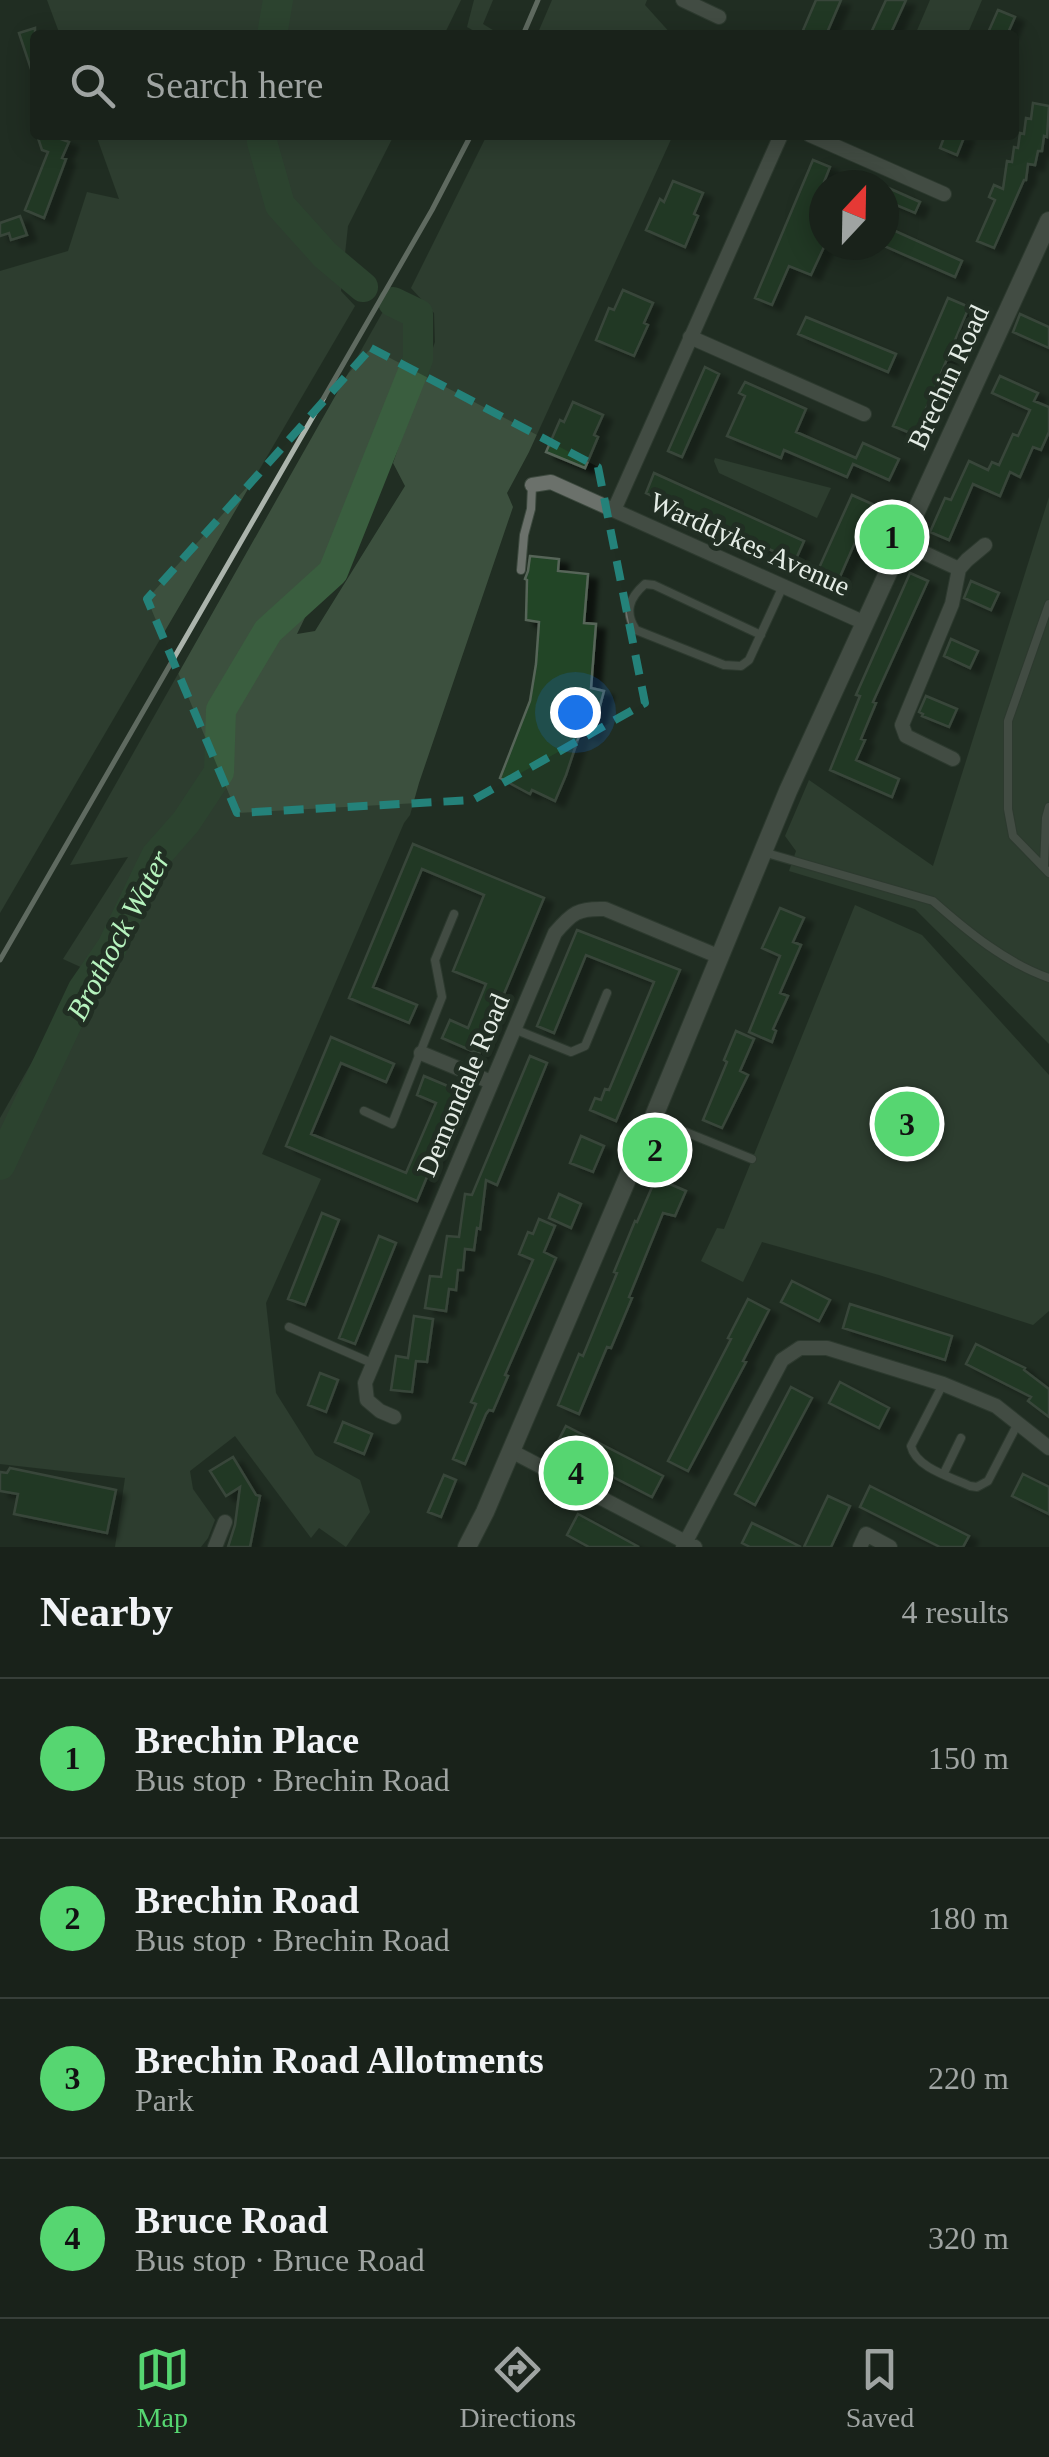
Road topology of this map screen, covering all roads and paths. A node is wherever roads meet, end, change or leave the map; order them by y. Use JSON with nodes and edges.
{"nodes":[{"id":1,"x":682,"y":0,"type":"edge"},
{"id":2,"x":719,"y":16,"type":"dead end"},
{"id":3,"x":779,"y":140,"type":"edge"},
{"id":4,"x":821,"y":140,"type":"edge"},
{"id":5,"x":944,"y":194,"type":"dead end"},
{"id":6,"x":1049,"y":220,"type":"edge"},
{"id":7,"x":690,"y":337,"type":"junction"},
{"id":8,"x":864,"y":414,"type":"dead end"},
{"id":9,"x":532,"y":485,"type":"joint"},
{"id":10,"x":614,"y":510,"type":"junction"},
{"id":11,"x":902,"y":543,"type":"junction"},
{"id":12,"x":985,"y":545,"type":"dead end"},
{"id":13,"x":521,"y":570,"type":"dead end"},
{"id":14,"x":959,"y":570,"type":"junction"},
{"id":15,"x":783,"y":586,"type":"junction"},
{"id":16,"x":1049,"y":604,"type":"edge"},
{"id":17,"x":865,"y":623,"type":"junction"},
{"id":18,"x":761,"y":635,"type":"junction"},
{"id":19,"x":953,"y":759,"type":"dead end"},
{"id":20,"x":1049,"y":807,"type":"edge"},
{"id":21,"x":1047,"y":817,"type":"edge"},
{"id":22,"x":763,"y":852,"type":"junction"},
{"id":23,"x":1046,"y":871,"type":"edge"},
{"id":24,"x":454,"y":914,"type":"dead end"},
{"id":25,"x":720,"y":957,"type":"junction"},
{"id":26,"x":1049,"y":978,"type":"edge"},
{"id":27,"x":607,"y":994,"type":"dead end"},
{"id":28,"x":514,"y":1029,"type":"junction"},
{"id":29,"x":422,"y":1052,"type":"junction"},
{"id":30,"x":491,"y":1082,"type":"junction"},
{"id":31,"x":364,"y":1112,"type":"dead end"},
{"id":32,"x":654,"y":1116,"type":"junction"},
{"id":33,"x":752,"y":1159,"type":"dead end"},
{"id":34,"x":289,"y":1328,"type":"dead end"},
{"id":35,"x":374,"y":1364,"type":"junction"},
{"id":36,"x":943,"y":1384,"type":"junction"},
{"id":37,"x":394,"y":1417,"type":"dead end"},
{"id":38,"x":1018,"y":1422,"type":"junction"},
{"id":39,"x":961,"y":1438,"type":"dead end"},
{"id":40,"x":1049,"y":1448,"type":"edge"},
{"id":41,"x":511,"y":1452,"type":"junction"},
{"id":42,"x":944,"y":1473,"type":"junction"},
{"id":43,"x":225,"y":1522,"type":"dead end"},
{"id":44,"x":688,"y":1545,"type":"edge"},
{"id":45,"x":215,"y":1547,"type":"edge"},
{"id":46,"x":467,"y":1547,"type":"edge"},
{"id":47,"x":860,"y":1547,"type":"edge"},
{"id":48,"x":890,"y":1547,"type":"edge"}],
"edges":[{"from":1,"to":2,"type":"street"},
{"from":3,"to":7,"type":"street","name":"Warddykes Avenue"},
{"from":4,"to":5,"type":"street"},
{"from":6,"to":11,"type":"street","name":"Brechin Road"},
{"from":7,"to":8,"type":"street"},
{"from":7,"to":10,"type":"street","name":"Warddykes Avenue"},
{"from":9,"to":10,"type":"street","name":"Warddykes Avenue"},
{"from":9,"to":13,"type":"lane"},
{"from":10,"to":15,"type":"street","name":"Warddykes Avenue"},
{"from":11,"to":14,"type":"street"},
{"from":11,"to":17,"type":"street","name":"Brechin Road"},
{"from":12,"to":14,"type":"street"},
{"from":14,"to":19,"type":"street"},
{"from":15,"to":17,"type":"street","name":"Warddykes Avenue"},
{"from":15,"to":18,"type":"lane"},
{"from":16,"to":23,"type":"lane"},
{"from":17,"to":22,"type":"street","name":"Brechin Road"},
{"from":18,"to":18,"type":"lane"},
{"from":20,"to":21,"type":"lane"},
{"from":21,"to":23,"type":"lane"},
{"from":22,"to":25,"type":"street","name":"Brechin Road"},
{"from":22,"to":26,"type":"lane"},
{"from":24,"to":29,"type":"lane"},
{"from":25,"to":28,"type":"street","name":"Demondale Road"},
{"from":25,"to":32,"type":"street","name":"Brechin Road"},
{"from":27,"to":28,"type":"lane"},
{"from":28,"to":30,"type":"street","name":"Demondale Road"},
{"from":29,"to":30,"type":"street"},
{"from":29,"to":31,"type":"lane"},
{"from":30,"to":35,"type":"street","name":"Demondale Road"},
{"from":32,"to":33,"type":"lane"},
{"from":32,"to":41,"type":"street","name":"Brechin Road"},
{"from":34,"to":35,"type":"lane"},
{"from":35,"to":37,"type":"street","name":"Demondale Road"},
{"from":36,"to":38,"type":"street"},
{"from":36,"to":42,"type":"lane"},
{"from":36,"to":44,"type":"street"},
{"from":38,"to":40,"type":"street"},
{"from":38,"to":42,"type":"lane"},
{"from":39,"to":42,"type":"lane"},
{"from":41,"to":44,"type":"street"},
{"from":41,"to":46,"type":"street","name":"Brechin Road"},
{"from":43,"to":45,"type":"street"},
{"from":47,"to":48,"type":"street"}]}
